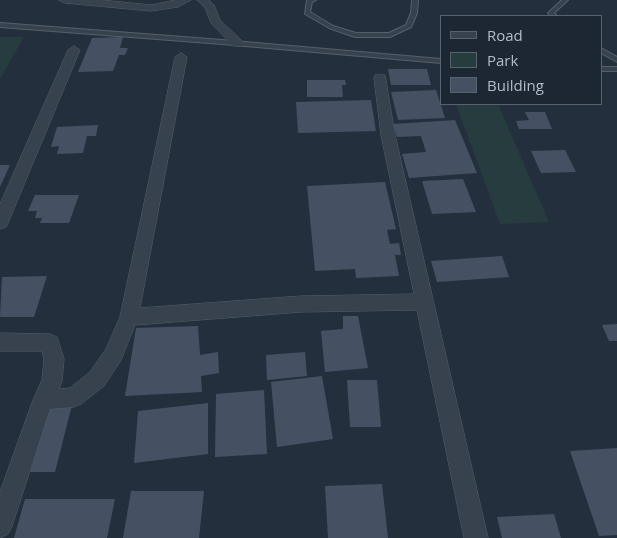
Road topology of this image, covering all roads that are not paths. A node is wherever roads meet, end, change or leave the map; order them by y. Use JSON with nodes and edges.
{"nodes":[{"id":1,"x":65,"y":0,"type":"edge"},
{"id":2,"x":185,"y":0,"type":"edge"},
{"id":3,"x":203,"y":0,"type":"edge"},
{"id":4,"x":313,"y":0,"type":"edge"},
{"id":5,"x":415,"y":0,"type":"edge"},
{"id":6,"x":565,"y":0,"type":"edge"},
{"id":7,"x":133,"y":3,"type":"edge"},
{"id":8,"x":553,"y":15,"type":"edge"},
{"id":9,"x":0,"y":25,"type":"edge"},
{"id":10,"x":237,"y":43,"type":"junction"},
{"id":11,"x":74,"y":50,"type":"dead end"},
{"id":12,"x":602,"y":51,"type":"edge"},
{"id":13,"x":182,"y":57,"type":"dead end"},
{"id":14,"x":617,"y":60,"type":"edge"},
{"id":15,"x":440,"y":61,"type":"edge"},
{"id":16,"x":602,"y":69,"type":"edge"},
{"id":17,"x":617,"y":69,"type":"edge"},
{"id":18,"x":380,"y":78,"type":"dead end"},
{"id":19,"x":0,"y":223,"type":"edge"},
{"id":20,"x":426,"y":302,"type":"junction"},
{"id":21,"x":129,"y":317,"type":"junction"},
{"id":22,"x":0,"y":342,"type":"edge"},
{"id":23,"x":43,"y":400,"type":"junction"},
{"id":24,"x":0,"y":526,"type":"edge"},
{"id":25,"x":476,"y":538,"type":"edge"}],
"edges":[{"from":1,"to":7,"type":"street"},
{"from":2,"to":7,"type":"street"},
{"from":3,"to":10,"type":"street"},
{"from":4,"to":5,"type":"lane"},
{"from":6,"to":8,"type":"lane"},
{"from":9,"to":10,"type":"lane"},
{"from":10,"to":15,"type":"lane"},
{"from":11,"to":19,"type":"street"},
{"from":12,"to":14,"type":"lane"},
{"from":13,"to":21,"type":"street"},
{"from":16,"to":17,"type":"lane"},
{"from":18,"to":20,"type":"street"},
{"from":20,"to":21,"type":"street"},
{"from":20,"to":25,"type":"street"},
{"from":21,"to":23,"type":"street"},
{"from":22,"to":23,"type":"street"},
{"from":23,"to":24,"type":"street"}]}
